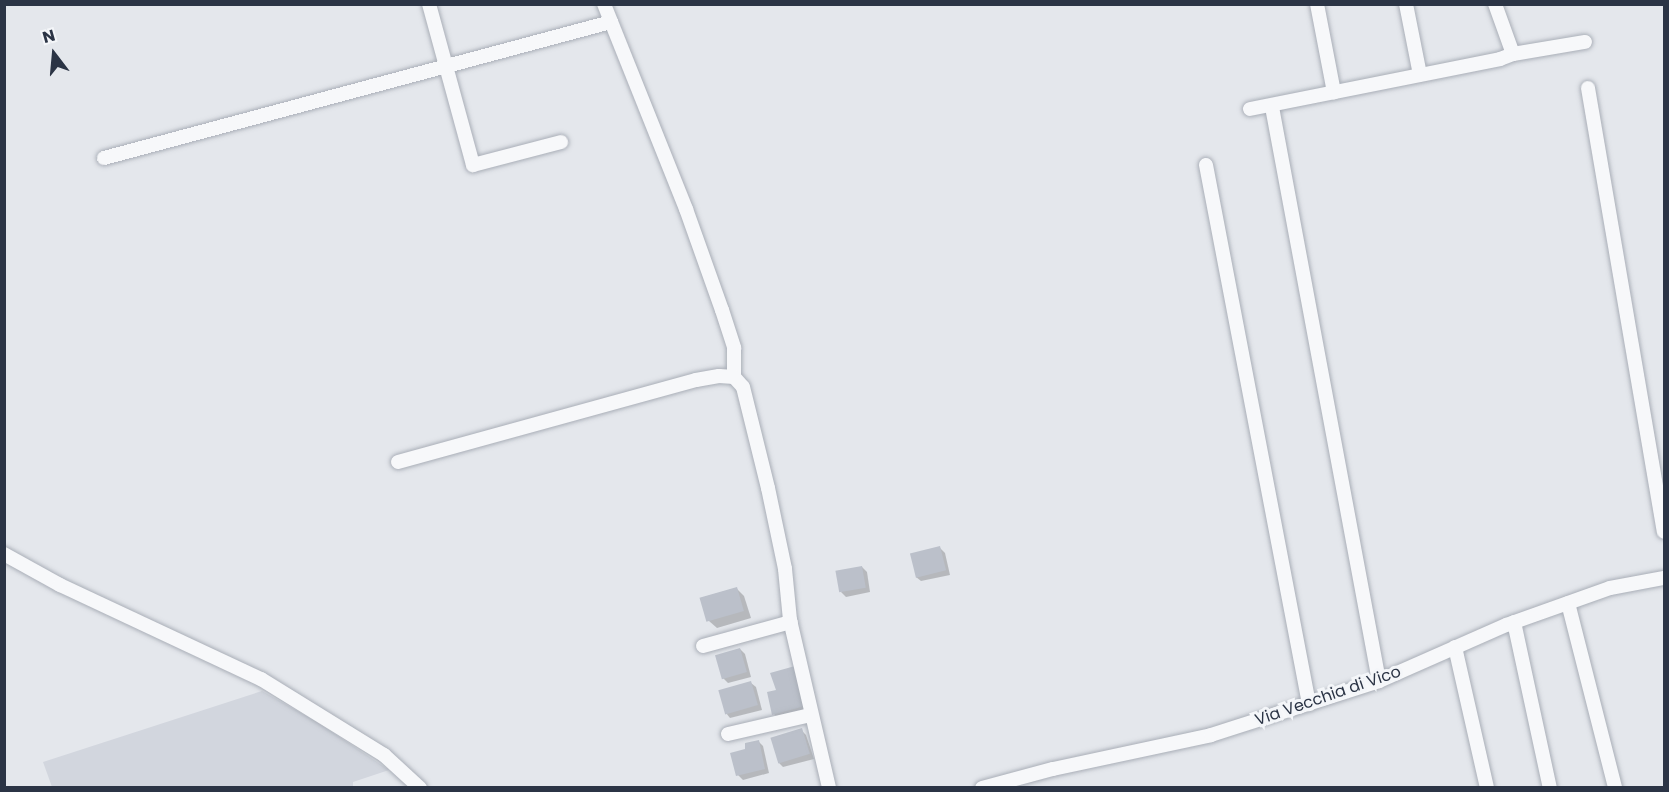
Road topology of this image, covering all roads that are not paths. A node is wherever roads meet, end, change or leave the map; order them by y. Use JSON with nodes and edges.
{"nodes":[{"id":1,"x":429,"y":4,"type":"edge"},
{"id":2,"x":604,"y":4,"type":"edge"},
{"id":3,"x":1317,"y":4,"type":"edge"},
{"id":4,"x":1406,"y":4,"type":"edge"},
{"id":5,"x":1495,"y":4,"type":"edge"},
{"id":6,"x":611,"y":22,"type":"junction"},
{"id":7,"x":1585,"y":42,"type":"dead end"},
{"id":8,"x":1513,"y":54,"type":"junction"},
{"id":9,"x":446,"y":66,"type":"junction"},
{"id":10,"x":1420,"y":75,"type":"junction"},
{"id":11,"x":1588,"y":88,"type":"dead end"},
{"id":12,"x":1334,"y":92,"type":"junction"},
{"id":13,"x":1272,"y":107,"type":"junction"},
{"id":14,"x":1250,"y":109,"type":"dead end"},
{"id":15,"x":561,"y":142,"type":"dead end"},
{"id":16,"x":104,"y":158,"type":"dead end"},
{"id":17,"x":1206,"y":165,"type":"dead end"},
{"id":18,"x":734,"y":377,"type":"junction"},
{"id":19,"x":398,"y":462,"type":"dead end"},
{"id":20,"x":1665,"y":532,"type":"edge"},
{"id":21,"x":4,"y":554,"type":"edge"},
{"id":22,"x":1665,"y":578,"type":"edge"},
{"id":23,"x":1568,"y":603,"type":"junction"},
{"id":24,"x":791,"y":622,"type":"junction"},
{"id":25,"x":1514,"y":622,"type":"junction"},
{"id":26,"x":703,"y":646,"type":"dead end"},
{"id":27,"x":1455,"y":647,"type":"junction"},
{"id":28,"x":1378,"y":681,"type":"junction"},
{"id":29,"x":1309,"y":704,"type":"junction"},
{"id":30,"x":810,"y":715,"type":"junction"},
{"id":31,"x":728,"y":734,"type":"dead end"},
{"id":32,"x":420,"y":788,"type":"edge"},
{"id":33,"x":829,"y":788,"type":"edge"},
{"id":34,"x":982,"y":788,"type":"edge"},
{"id":35,"x":1487,"y":788,"type":"edge"},
{"id":36,"x":1550,"y":788,"type":"edge"},
{"id":37,"x":1615,"y":788,"type":"edge"}],
"edges":[{"from":1,"to":9,"type":"street"},
{"from":2,"to":6,"type":"street"},
{"from":3,"to":12,"type":"street"},
{"from":4,"to":10,"type":"street"},
{"from":5,"to":8,"type":"street"},
{"from":6,"to":9,"type":"street"},
{"from":6,"to":18,"type":"street"},
{"from":7,"to":8,"type":"street"},
{"from":8,"to":10,"type":"street"},
{"from":9,"to":15,"type":"street"},
{"from":9,"to":16,"type":"street"},
{"from":10,"to":12,"type":"street"},
{"from":11,"to":20,"type":"street"},
{"from":12,"to":13,"type":"street"},
{"from":13,"to":14,"type":"street"},
{"from":13,"to":28,"type":"street"},
{"from":17,"to":29,"type":"street"},
{"from":18,"to":19,"type":"street"},
{"from":18,"to":24,"type":"street"},
{"from":21,"to":32,"type":"street"},
{"from":22,"to":23,"type":"street","name":"Via Vecchia di Vico"},
{"from":23,"to":25,"type":"street","name":"Via Vecchia di Vico"},
{"from":23,"to":37,"type":"street"},
{"from":24,"to":26,"type":"street"},
{"from":24,"to":30,"type":"street"},
{"from":25,"to":27,"type":"street","name":"Via Vecchia di Vico"},
{"from":25,"to":36,"type":"street"},
{"from":27,"to":28,"type":"street","name":"Via Vecchia di Vico"},
{"from":27,"to":35,"type":"street"},
{"from":28,"to":29,"type":"street","name":"Via Vecchia di Vico"},
{"from":29,"to":34,"type":"street","name":"Via Vecchia di Vico"},
{"from":30,"to":31,"type":"street"},
{"from":30,"to":33,"type":"street"}]}
